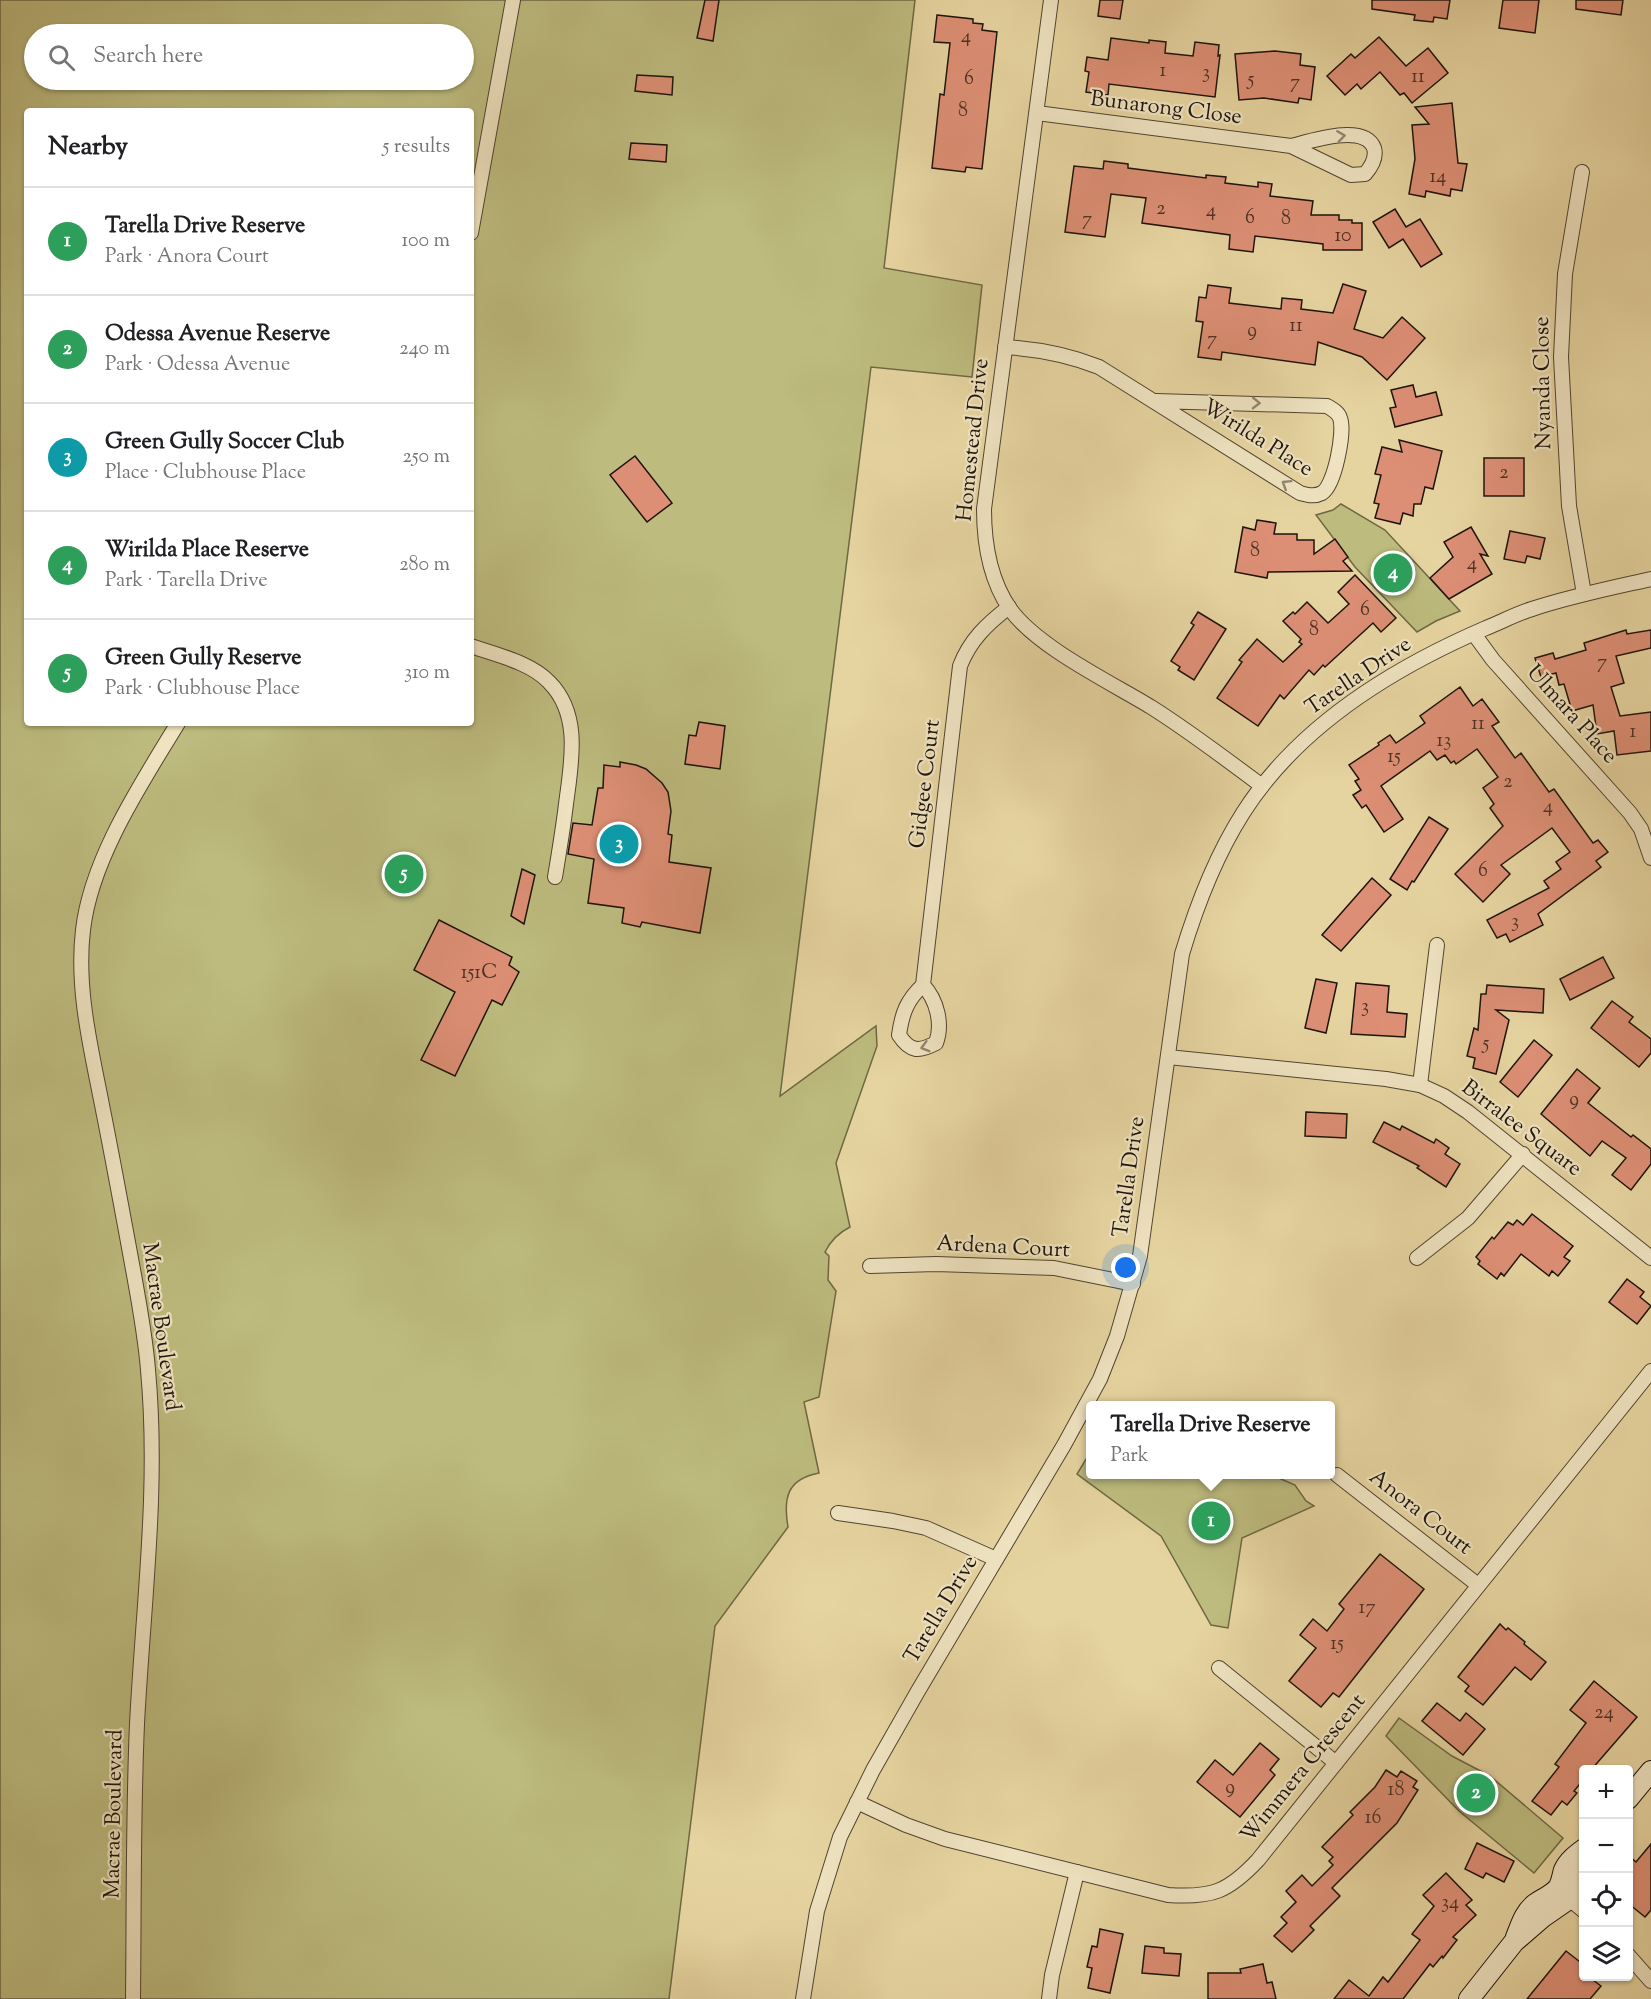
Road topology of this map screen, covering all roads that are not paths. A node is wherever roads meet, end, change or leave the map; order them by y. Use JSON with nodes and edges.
{"nodes":[{"id":1,"x":513,"y":0,"type":"edge"},
{"id":2,"x":1051,"y":0,"type":"edge"},
{"id":3,"x":1037,"y":113,"type":"junction"},
{"id":4,"x":1291,"y":146,"type":"junction"},
{"id":5,"x":1582,"y":172,"type":"dead end"},
{"id":6,"x":474,"y":216,"type":"edge"},
{"id":7,"x":1005,"y":347,"type":"junction"},
{"id":8,"x":1156,"y":401,"type":"junction"},
{"id":9,"x":1651,"y":579,"type":"edge"},
{"id":10,"x":1584,"y":594,"type":"junction"},
{"id":11,"x":1009,"y":607,"type":"junction"},
{"id":12,"x":1474,"y":634,"type":"junction"},
{"id":13,"x":474,"y":647,"type":"edge"},
{"id":14,"x":176,"y":726,"type":"edge"},
{"id":15,"x":1262,"y":786,"type":"junction"},
{"id":16,"x":1651,"y":858,"type":"edge"},
{"id":17,"x":555,"y":877,"type":"dead end"},
{"id":18,"x":1437,"y":945,"type":"dead end"},
{"id":19,"x":923,"y":985,"type":"dead end"},
{"id":20,"x":1168,"y":1057,"type":"junction"},
{"id":21,"x":1420,"y":1085,"type":"junction"},
{"id":22,"x":1523,"y":1154,"type":"junction"},
{"id":23,"x":1417,"y":1258,"type":"dead end"},
{"id":24,"x":1651,"y":1258,"type":"edge"},
{"id":25,"x":870,"y":1266,"type":"dead end"},
{"id":26,"x":1133,"y":1284,"type":"junction"},
{"id":27,"x":1651,"y":1371,"type":"edge"},
{"id":28,"x":1088,"y":1401,"type":"edge"},
{"id":29,"x":1086,"y":1404,"type":"edge"},
{"id":30,"x":1337,"y":1475,"type":"dead end"},
{"id":31,"x":838,"y":1513,"type":"dead end"},
{"id":32,"x":996,"y":1559,"type":"junction"},
{"id":33,"x":1478,"y":1585,"type":"junction"},
{"id":34,"x":1220,"y":1668,"type":"dead end"},
{"id":35,"x":1335,"y":1763,"type":"junction"},
{"id":36,"x":1651,"y":1771,"type":"edge"},
{"id":37,"x":1633,"y":1794,"type":"edge"},
{"id":38,"x":857,"y":1802,"type":"junction"},
{"id":39,"x":1579,"y":1853,"type":"edge"},
{"id":40,"x":1077,"y":1872,"type":"junction"},
{"id":41,"x":1580,"y":1873,"type":"edge"},
{"id":42,"x":1570,"y":1900,"type":"edge"},
{"id":43,"x":1633,"y":1960,"type":"edge"},
{"id":44,"x":1651,"y":1981,"type":"edge"},
{"id":45,"x":133,"y":1999,"type":"edge"},
{"id":46,"x":803,"y":1999,"type":"edge"},
{"id":47,"x":1049,"y":1999,"type":"edge"},
{"id":48,"x":1469,"y":1999,"type":"edge"}],
"edges":[{"from":1,"to":6,"type":"street"},
{"from":2,"to":3,"type":"street","name":"Homestead Drive"},
{"from":3,"to":4,"type":"street","name":"Bunarong Close"},
{"from":3,"to":7,"type":"street","name":"Homestead Drive"},
{"from":4,"to":4,"type":"street","name":"Bunarong Close","one_way":true},
{"from":5,"to":10,"type":"street","name":"Nyanda Close"},
{"from":7,"to":8,"type":"street","name":"Wirilda Place"},
{"from":7,"to":11,"type":"street","name":"Homestead Drive"},
{"from":8,"to":8,"type":"street","name":"Wirilda Place","one_way":true},
{"from":9,"to":10,"type":"street","name":"Tarella Drive"},
{"from":10,"to":12,"type":"street","name":"Tarella Drive"},
{"from":11,"to":15,"type":"street","name":"Homestead Drive"},
{"from":11,"to":19,"type":"street","name":"Gidgee Court"},
{"from":12,"to":15,"type":"street","name":"Tarella Drive"},
{"from":12,"to":16,"type":"street","name":"Ulmara Place"},
{"from":13,"to":17,"type":"street"},
{"from":14,"to":45,"type":"street","name":"Macrae Boulevard"},
{"from":15,"to":20,"type":"street","name":"Tarella Drive"},
{"from":18,"to":21,"type":"street"},
{"from":20,"to":21,"type":"street","name":"Birralee Square"},
{"from":20,"to":26,"type":"street","name":"Tarella Drive"},
{"from":21,"to":22,"type":"street","name":"Birralee Square"},
{"from":22,"to":23,"type":"street"},
{"from":22,"to":24,"type":"street","name":"Birralee Square"},
{"from":25,"to":26,"type":"street","name":"Ardena Court"},
{"from":26,"to":28,"type":"street","name":"Tarella Drive"},
{"from":27,"to":33,"type":"street","name":"Wimmera Crescent"},
{"from":29,"to":32,"type":"street","name":"Tarella Drive"},
{"from":30,"to":33,"type":"street","name":"Anora Court"},
{"from":31,"to":32,"type":"street"},
{"from":32,"to":38,"type":"street","name":"Tarella Drive"},
{"from":33,"to":35,"type":"street","name":"Wimmera Crescent"},
{"from":34,"to":35,"type":"street"},
{"from":35,"to":40,"type":"street","name":"Wimmera Crescent"},
{"from":36,"to":37,"type":"street"},
{"from":38,"to":40,"type":"street","name":"Wimmera Crescent"},
{"from":38,"to":46,"type":"street","name":"Tarella Drive"},
{"from":39,"to":42,"type":"street"},
{"from":40,"to":47,"type":"street"},
{"from":41,"to":42,"type":"street"},
{"from":42,"to":48,"type":"street"},
{"from":43,"to":44,"type":"street"}]}
